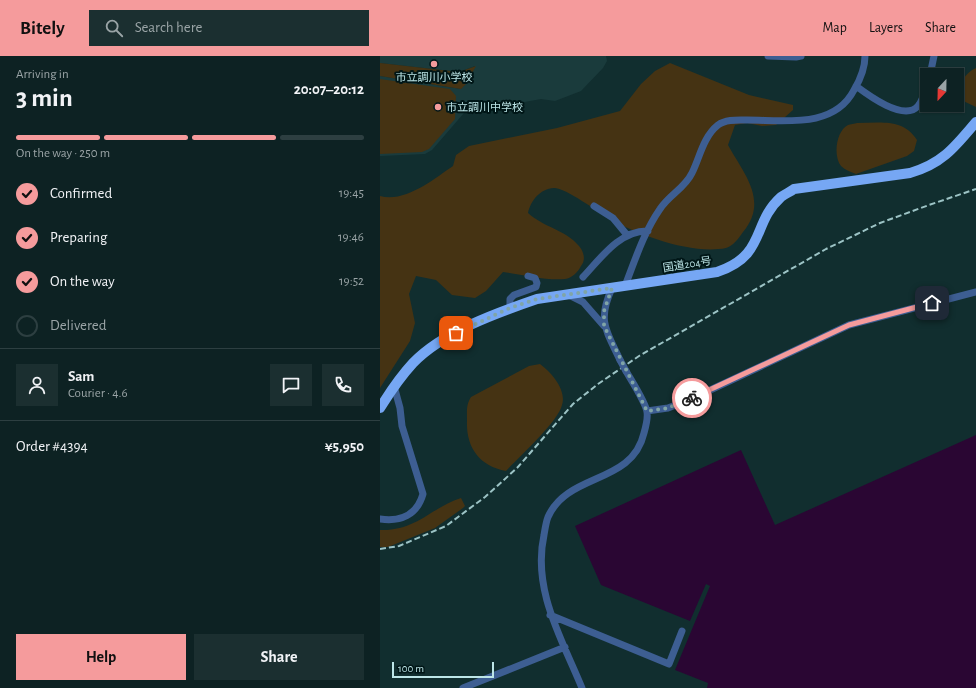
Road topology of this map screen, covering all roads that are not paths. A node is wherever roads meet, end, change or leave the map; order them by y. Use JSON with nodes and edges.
{"nodes":[{"id":1,"x":768,"y":56,"type":"edge"},
{"id":2,"x":801,"y":56,"type":"edge"},
{"id":3,"x":865,"y":56,"type":"edge"},
{"id":4,"x":934,"y":56,"type":"edge"},
{"id":5,"x":931,"y":68,"type":"edge"},
{"id":6,"x":856,"y":86,"type":"junction"},
{"id":7,"x":920,"y":101,"type":"edge"},
{"id":8,"x":976,"y":122,"type":"edge"},
{"id":9,"x":594,"y":206,"type":"dead end"},
{"id":10,"x":648,"y":231,"type":"junction"},
{"id":11,"x":627,"y":235,"type":"junction"},
{"id":12,"x":528,"y":276,"type":"dead end"},
{"id":13,"x":583,"y":277,"type":"dead end"},
{"id":14,"x":624,"y":286,"type":"junction"},
{"id":15,"x":612,"y":288,"type":"junction"},
{"id":16,"x":976,"y":292,"type":"edge"},
{"id":17,"x":566,"y":293,"type":"junction"},
{"id":18,"x":510,"y":308,"type":"junction"},
{"id":19,"x":604,"y":326,"type":"junction"},
{"id":20,"x":394,"y":386,"type":"junction"},
{"id":21,"x":380,"y":408,"type":"edge"},
{"id":22,"x":647,"y":411,"type":"junction"},
{"id":23,"x":380,"y":520,"type":"edge"},
{"id":24,"x":550,"y":615,"type":"junction"},
{"id":25,"x":682,"y":631,"type":"dead end"},
{"id":26,"x":565,"y":647,"type":"junction"},
{"id":27,"x":463,"y":688,"type":"edge"},
{"id":28,"x":582,"y":688,"type":"edge"}],
"edges":[{"from":1,"to":2,"type":"street"},
{"from":3,"to":6,"type":"street"},
{"from":4,"to":5,"type":"street"},
{"from":6,"to":7,"type":"street"},
{"from":6,"to":10,"type":"street"},
{"from":8,"to":14,"type":"highway","name":"国道204号"},
{"from":9,"to":11,"type":"street"},
{"from":10,"to":11,"type":"street"},
{"from":10,"to":14,"type":"street"},
{"from":11,"to":13,"type":"street"},
{"from":12,"to":18,"type":"street"},
{"from":14,"to":15,"type":"highway","name":"国道204号"},
{"from":15,"to":17,"type":"highway","name":"国道204号"},
{"from":15,"to":19,"type":"street"},
{"from":16,"to":22,"type":"street"},
{"from":17,"to":18,"type":"highway","name":"国道204号"},
{"from":17,"to":19,"type":"street"},
{"from":18,"to":20,"type":"highway","name":"国道204号"},
{"from":19,"to":22,"type":"street","bridge":true},
{"from":20,"to":21,"type":"highway","name":"国道204号"},
{"from":20,"to":23,"type":"street"},
{"from":22,"to":24,"type":"street"},
{"from":24,"to":25,"type":"street"},
{"from":24,"to":26,"type":"street"},
{"from":26,"to":27,"type":"street"},
{"from":26,"to":28,"type":"street"}]}
